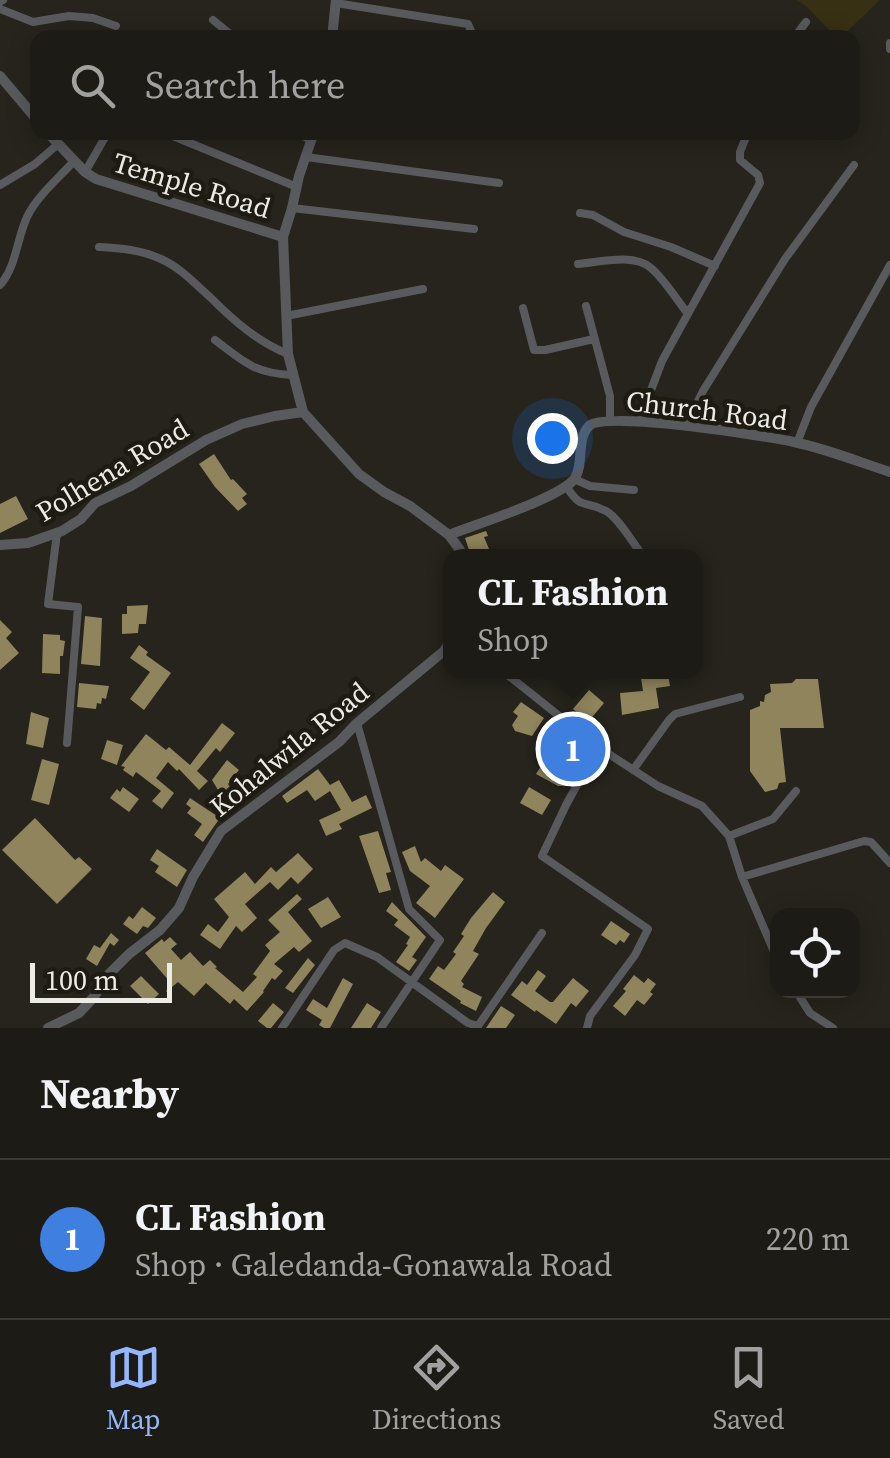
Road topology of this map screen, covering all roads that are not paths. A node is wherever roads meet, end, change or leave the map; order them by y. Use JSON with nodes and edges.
{"nodes":[{"id":1,"x":336,"y":2,"type":"edge"},
{"id":2,"x":1,"y":4,"type":"edge"},
{"id":3,"x":213,"y":20,"type":"dead end"},
{"id":4,"x":806,"y":22,"type":"dead end"},
{"id":5,"x":116,"y":26,"type":"dead end"},
{"id":6,"x":225,"y":30,"type":"edge"},
{"id":7,"x":333,"y":30,"type":"edge"},
{"id":8,"x":469,"y":30,"type":"edge"},
{"id":9,"x":800,"y":30,"type":"edge"},
{"id":10,"x":0,"y":76,"type":"edge"},
{"id":11,"x":30,"y":112,"type":"edge"},
{"id":12,"x":53,"y":140,"type":"edge"},
{"id":13,"x":103,"y":140,"type":"edge"},
{"id":14,"x":182,"y":140,"type":"edge"},
{"id":15,"x":312,"y":140,"type":"edge"},
{"id":16,"x":745,"y":140,"type":"edge"},
{"id":17,"x":57,"y":145,"type":"junction"},
{"id":18,"x":306,"y":156,"type":"junction"},
{"id":19,"x":74,"y":161,"type":"junction"},
{"id":20,"x":854,"y":165,"type":"dead end"},
{"id":21,"x":85,"y":172,"type":"junction"},
{"id":22,"x":499,"y":182,"type":"dead end"},
{"id":23,"x":0,"y":185,"type":"edge"},
{"id":24,"x":296,"y":187,"type":"junction"},
{"id":25,"x":292,"y":208,"type":"junction"},
{"id":26,"x":580,"y":213,"type":"dead end"},
{"id":27,"x":474,"y":230,"type":"dead end"},
{"id":28,"x":283,"y":236,"type":"junction"},
{"id":29,"x":99,"y":246,"type":"dead end"},
{"id":30,"x":578,"y":264,"type":"dead end"},
{"id":31,"x":890,"y":265,"type":"edge"},
{"id":32,"x":716,"y":266,"type":"junction"},
{"id":33,"x":0,"y":285,"type":"edge"},
{"id":34,"x":423,"y":289,"type":"dead end"},
{"id":35,"x":586,"y":306,"type":"dead end"},
{"id":36,"x":522,"y":308,"type":"dead end"},
{"id":37,"x":688,"y":314,"type":"junction"},
{"id":38,"x":286,"y":316,"type":"junction"},
{"id":39,"x":594,"y":339,"type":"junction"},
{"id":40,"x":215,"y":340,"type":"dead end"},
{"id":41,"x":288,"y":354,"type":"junction"},
{"id":42,"x":292,"y":375,"type":"junction"},
{"id":43,"x":303,"y":412,"type":"junction"},
{"id":44,"x":610,"y":421,"type":"junction"},
{"id":45,"x":639,"y":422,"type":"junction"},
{"id":46,"x":686,"y":426,"type":"junction"},
{"id":47,"x":797,"y":443,"type":"junction"},
{"id":48,"x":890,"y":472,"type":"edge"},
{"id":49,"x":570,"y":482,"type":"junction"},
{"id":50,"x":634,"y":490,"type":"dead end"},
{"id":51,"x":57,"y":533,"type":"junction"},
{"id":52,"x":449,"y":535,"type":"junction"},
{"id":53,"x":0,"y":545,"type":"edge"},
{"id":54,"x":459,"y":549,"type":"edge"},
{"id":55,"x":638,"y":549,"type":"edge"},
{"id":56,"x":443,"y":652,"type":"edge"},
{"id":57,"x":513,"y":679,"type":"edge"},
{"id":58,"x":740,"y":698,"type":"dead end"},
{"id":59,"x":357,"y":723,"type":"junction"},
{"id":60,"x":66,"y":743,"type":"dead end"},
{"id":61,"x":598,"y":747,"type":"junction"},
{"id":62,"x":634,"y":770,"type":"junction"},
{"id":63,"x":796,"y":792,"type":"dead end"},
{"id":64,"x":729,"y":836,"type":"junction"},
{"id":65,"x":890,"y":863,"type":"edge"},
{"id":66,"x":742,"y":877,"type":"junction"},
{"id":67,"x":542,"y":933,"type":"dead end"},
{"id":68,"x":770,"y":943,"type":"edge"},
{"id":69,"x":414,"y":982,"type":"junction"},
{"id":70,"x":801,"y":998,"type":"edge"},
{"id":71,"x":479,"y":1027,"type":"edge"},
{"id":72,"x":48,"y":1028,"type":"edge"},
{"id":73,"x":282,"y":1028,"type":"edge"},
{"id":74,"x":381,"y":1028,"type":"edge"},
{"id":75,"x":587,"y":1028,"type":"edge"},
{"id":76,"x":833,"y":1028,"type":"edge"}],
"edges":[{"from":1,"to":7,"type":"street"},
{"from":1,"to":8,"type":"street"},
{"from":2,"to":5,"type":"street"},
{"from":3,"to":6,"type":"street"},
{"from":4,"to":9,"type":"street"},
{"from":10,"to":11,"type":"street"},
{"from":12,"to":17,"type":"street","name":"Temple Road"},
{"from":13,"to":21,"type":"street"},
{"from":14,"to":24,"type":"street"},
{"from":15,"to":18,"type":"street"},
{"from":16,"to":32,"type":"street"},
{"from":17,"to":19,"type":"street","name":"Temple Road"},
{"from":17,"to":23,"type":"street"},
{"from":18,"to":22,"type":"street"},
{"from":18,"to":24,"type":"street"},
{"from":19,"to":21,"type":"street","name":"Temple Road"},
{"from":19,"to":33,"type":"street"},
{"from":20,"to":46,"type":"street"},
{"from":21,"to":28,"type":"street","name":"Temple Road"},
{"from":24,"to":25,"type":"street"},
{"from":25,"to":27,"type":"street"},
{"from":25,"to":28,"type":"street"},
{"from":26,"to":32,"type":"street"},
{"from":28,"to":38,"type":"street"},
{"from":29,"to":41,"type":"street"},
{"from":30,"to":37,"type":"street"},
{"from":31,"to":47,"type":"street"},
{"from":32,"to":37,"type":"street"},
{"from":34,"to":38,"type":"street"},
{"from":35,"to":39,"type":"street"},
{"from":36,"to":39,"type":"street"},
{"from":37,"to":45,"type":"street"},
{"from":38,"to":41,"type":"street"},
{"from":39,"to":44,"type":"street"},
{"from":40,"to":42,"type":"street"},
{"from":41,"to":42,"type":"street"},
{"from":42,"to":43,"type":"street"},
{"from":43,"to":51,"type":"street","name":"Polhena Road"},
{"from":43,"to":52,"type":"street"},
{"from":44,"to":45,"type":"street","name":"Church Road"},
{"from":44,"to":49,"type":"street","name":"Church Road"},
{"from":45,"to":46,"type":"street","name":"Church Road"},
{"from":46,"to":47,"type":"street","name":"Church Road"},
{"from":47,"to":48,"type":"street","name":"Church Road"},
{"from":49,"to":50,"type":"street"},
{"from":49,"to":52,"type":"street"},
{"from":49,"to":55,"type":"street"},
{"from":51,"to":53,"type":"street","name":"Polhena Road"},
{"from":51,"to":60,"type":"street"},
{"from":52,"to":54,"type":"street"},
{"from":56,"to":59,"type":"street","name":"Kohalwila Road"},
{"from":57,"to":61,"type":"street"},
{"from":58,"to":62,"type":"street"},
{"from":59,"to":69,"type":"street"},
{"from":59,"to":72,"type":"street","name":"Kohalwila Road"},
{"from":61,"to":62,"type":"street"},
{"from":61,"to":75,"type":"street"},
{"from":62,"to":64,"type":"street"},
{"from":63,"to":64,"type":"street"},
{"from":64,"to":66,"type":"street"},
{"from":65,"to":66,"type":"street"},
{"from":66,"to":68,"type":"street"},
{"from":67,"to":71,"type":"street"},
{"from":69,"to":71,"type":"street"},
{"from":69,"to":73,"type":"street"},
{"from":69,"to":74,"type":"street"},
{"from":70,"to":76,"type":"street"}]}
